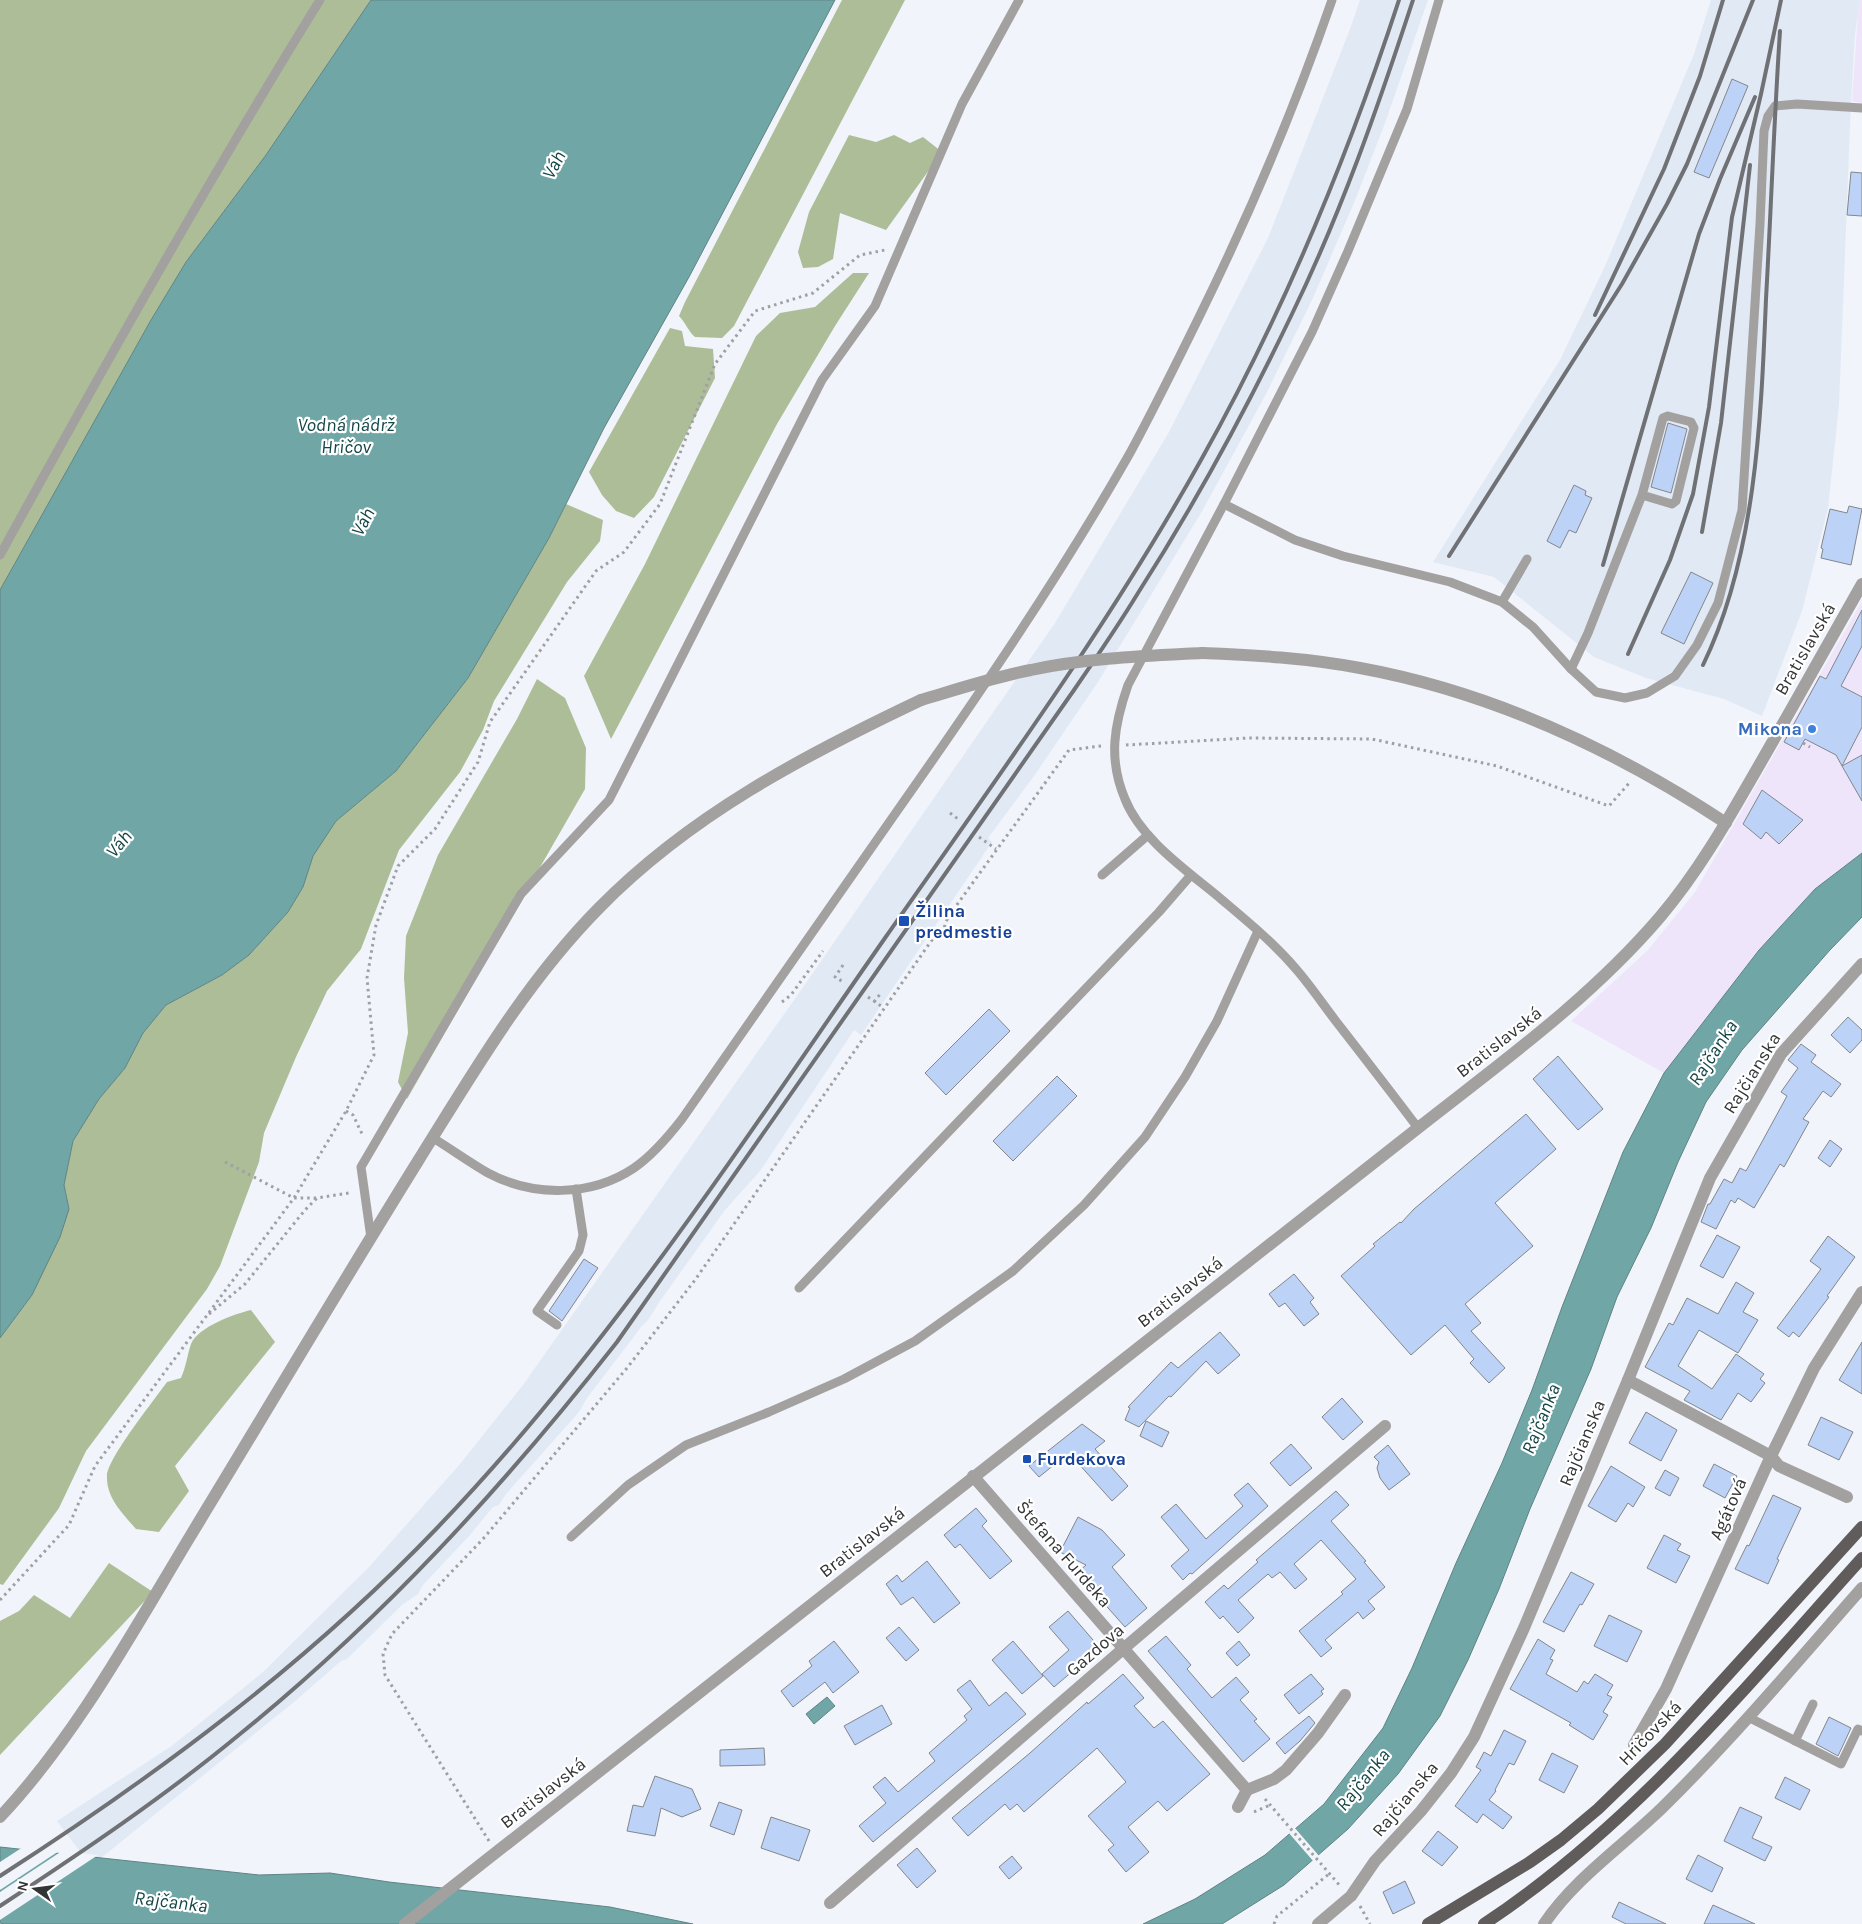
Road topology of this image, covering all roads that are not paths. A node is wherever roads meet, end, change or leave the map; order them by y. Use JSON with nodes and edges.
{"nodes":[{"id":1,"x":320,"y":0,"type":"edge"},
{"id":2,"x":1019,"y":0,"type":"edge"},
{"id":3,"x":1332,"y":0,"type":"edge"},
{"id":4,"x":1438,"y":0,"type":"edge"},
{"id":5,"x":1862,"y":108,"type":"edge"},
{"id":6,"x":1642,"y":495,"type":"junction"},
{"id":7,"x":1224,"y":504,"type":"junction"},
{"id":8,"x":0,"y":555,"type":"edge"},
{"id":9,"x":1527,"y":559,"type":"dead end"},
{"id":10,"x":1862,"y":584,"type":"edge"},
{"id":11,"x":1502,"y":602,"type":"junction"},
{"id":12,"x":1571,"y":669,"type":"junction"},
{"id":13,"x":1726,"y":823,"type":"junction"},
{"id":14,"x":1148,"y":835,"type":"junction"},
{"id":15,"x":1102,"y":875,"type":"dead end"},
{"id":16,"x":1192,"y":875,"type":"junction"},
{"id":17,"x":1258,"y":931,"type":"junction"},
{"id":18,"x":1862,"y":964,"type":"edge"},
{"id":19,"x":1418,"y":1128,"type":"junction"},
{"id":20,"x":433,"y":1138,"type":"junction"},
{"id":21,"x":576,"y":1190,"type":"junction"},
{"id":22,"x":371,"y":1238,"type":"junction"},
{"id":23,"x":799,"y":1288,"type":"dead end"},
{"id":24,"x":1862,"y":1292,"type":"edge"},
{"id":25,"x":557,"y":1325,"type":"dead end"},
{"id":26,"x":1628,"y":1380,"type":"junction"},
{"id":27,"x":1385,"y":1426,"type":"dead end"},
{"id":28,"x":1771,"y":1456,"type":"junction"},
{"id":29,"x":974,"y":1476,"type":"junction"},
{"id":30,"x":1847,"y":1497,"type":"dead end"},
{"id":31,"x":1862,"y":1527,"type":"edge"},
{"id":32,"x":571,"y":1537,"type":"dead end"},
{"id":33,"x":1862,"y":1558,"type":"edge"},
{"id":34,"x":1862,"y":1588,"type":"edge"},
{"id":35,"x":1123,"y":1649,"type":"junction"},
{"id":36,"x":1345,"y":1695,"type":"dead end"},
{"id":37,"x":1813,"y":1704,"type":"dead end"},
{"id":38,"x":1748,"y":1717,"type":"junction"},
{"id":39,"x":1862,"y":1731,"type":"edge"},
{"id":40,"x":1795,"y":1741,"type":"junction"},
{"id":41,"x":1634,"y":1744,"type":"dead end"},
{"id":42,"x":1247,"y":1790,"type":"junction"},
{"id":43,"x":1238,"y":1808,"type":"dead end"},
{"id":44,"x":0,"y":1817,"type":"edge"},
{"id":45,"x":830,"y":1903,"type":"dead end"},
{"id":46,"x":405,"y":1924,"type":"edge"},
{"id":47,"x":1318,"y":1924,"type":"edge"},
{"id":48,"x":1428,"y":1924,"type":"edge"},
{"id":49,"x":1484,"y":1924,"type":"edge"},
{"id":50,"x":1544,"y":1924,"type":"edge"}],
"edges":[{"from":1,"to":8,"type":"lane"},
{"from":2,"to":22,"type":"lane"},
{"from":3,"to":21,"type":"lane"},
{"from":4,"to":7,"type":"lane"},
{"from":5,"to":12,"type":"lane"},
{"from":6,"to":6,"type":"lane"},
{"from":6,"to":12,"type":"lane"},
{"from":7,"to":11,"type":"lane"},
{"from":7,"to":14,"type":"lane"},
{"from":9,"to":11,"type":"lane"},
{"from":10,"to":13,"type":"street","name":"Bratislavská"},
{"from":11,"to":12,"type":"lane"},
{"from":13,"to":19,"type":"street","name":"Bratislavská"},
{"from":13,"to":20,"type":"street","bridge":true},
{"from":14,"to":15,"type":"lane"},
{"from":14,"to":16,"type":"lane"},
{"from":16,"to":17,"type":"lane"},
{"from":16,"to":23,"type":"lane"},
{"from":17,"to":19,"type":"lane"},
{"from":17,"to":32,"type":"lane"},
{"from":18,"to":26,"type":"street","name":"Rajčianska"},
{"from":19,"to":29,"type":"street","name":"Bratislavská"},
{"from":20,"to":21,"type":"lane"},
{"from":20,"to":22,"type":"street"},
{"from":21,"to":25,"type":"lane"},
{"from":22,"to":44,"type":"street"},
{"from":24,"to":28,"type":"street","name":"Agátová"},
{"from":26,"to":28,"type":"street"},
{"from":26,"to":47,"type":"street","name":"Rajčianska"},
{"from":27,"to":35,"type":"street","name":"Gazdova"},
{"from":28,"to":30,"type":"street"},
{"from":28,"to":41,"type":"street","name":"Agátová"},
{"from":29,"to":35,"type":"street","name":"Štefana Furdeka"},
{"from":29,"to":46,"type":"street","name":"Bratislavská"},
{"from":31,"to":48,"type":"main road","name":"Hričovská"},
{"from":33,"to":49,"type":"main road"},
{"from":34,"to":38,"type":"street"},
{"from":35,"to":42,"type":"street","name":"Štefana Furdeka"},
{"from":35,"to":45,"type":"street","name":"Gazdova"},
{"from":36,"to":42,"type":"street"},
{"from":37,"to":40,"type":"lane"},
{"from":38,"to":40,"type":"lane"},
{"from":38,"to":50,"type":"street"},
{"from":39,"to":40,"type":"lane"},
{"from":42,"to":43,"type":"street"}]}
